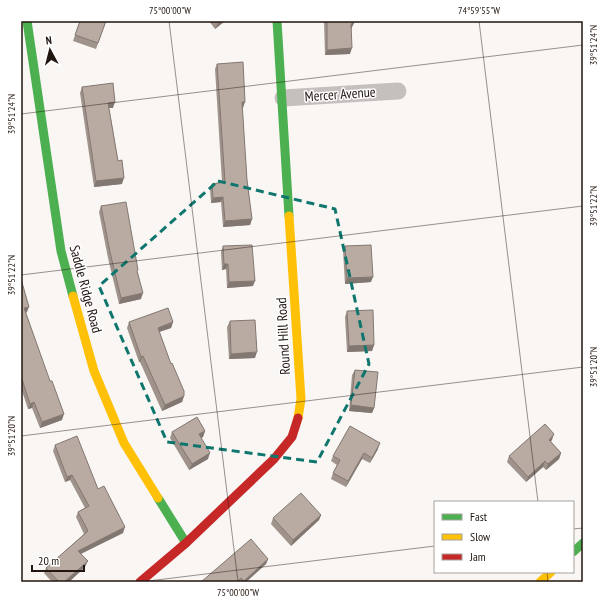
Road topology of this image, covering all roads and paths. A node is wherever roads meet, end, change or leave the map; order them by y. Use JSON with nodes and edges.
{"nodes":[{"id":1,"x":27,"y":21,"type":"edge"},
{"id":2,"x":277,"y":21,"type":"edge"},
{"id":3,"x":398,"y":91,"type":"dead end"},
{"id":4,"x":283,"y":98,"type":"junction"},
{"id":5,"x":186,"y":543,"type":"junction"},
{"id":6,"x":583,"y":543,"type":"edge"},
{"id":7,"x":574,"y":551,"type":"edge"},
{"id":8,"x":550,"y":573,"type":"edge"},
{"id":9,"x":140,"y":582,"type":"edge"},
{"id":10,"x":540,"y":582,"type":"edge"}],
"edges":[{"from":1,"to":5,"type":"street","name":"Saddle Ridge Road"},
{"from":2,"to":4,"type":"street","name":"Round Hill Road"},
{"from":3,"to":4,"type":"street","name":"Mercer Avenue"},
{"from":4,"to":5,"type":"street","name":"Round Hill Road"},
{"from":5,"to":9,"type":"street","name":"Round Hill Road"},
{"from":6,"to":7,"type":"street"},
{"from":8,"to":10,"type":"street"}]}
